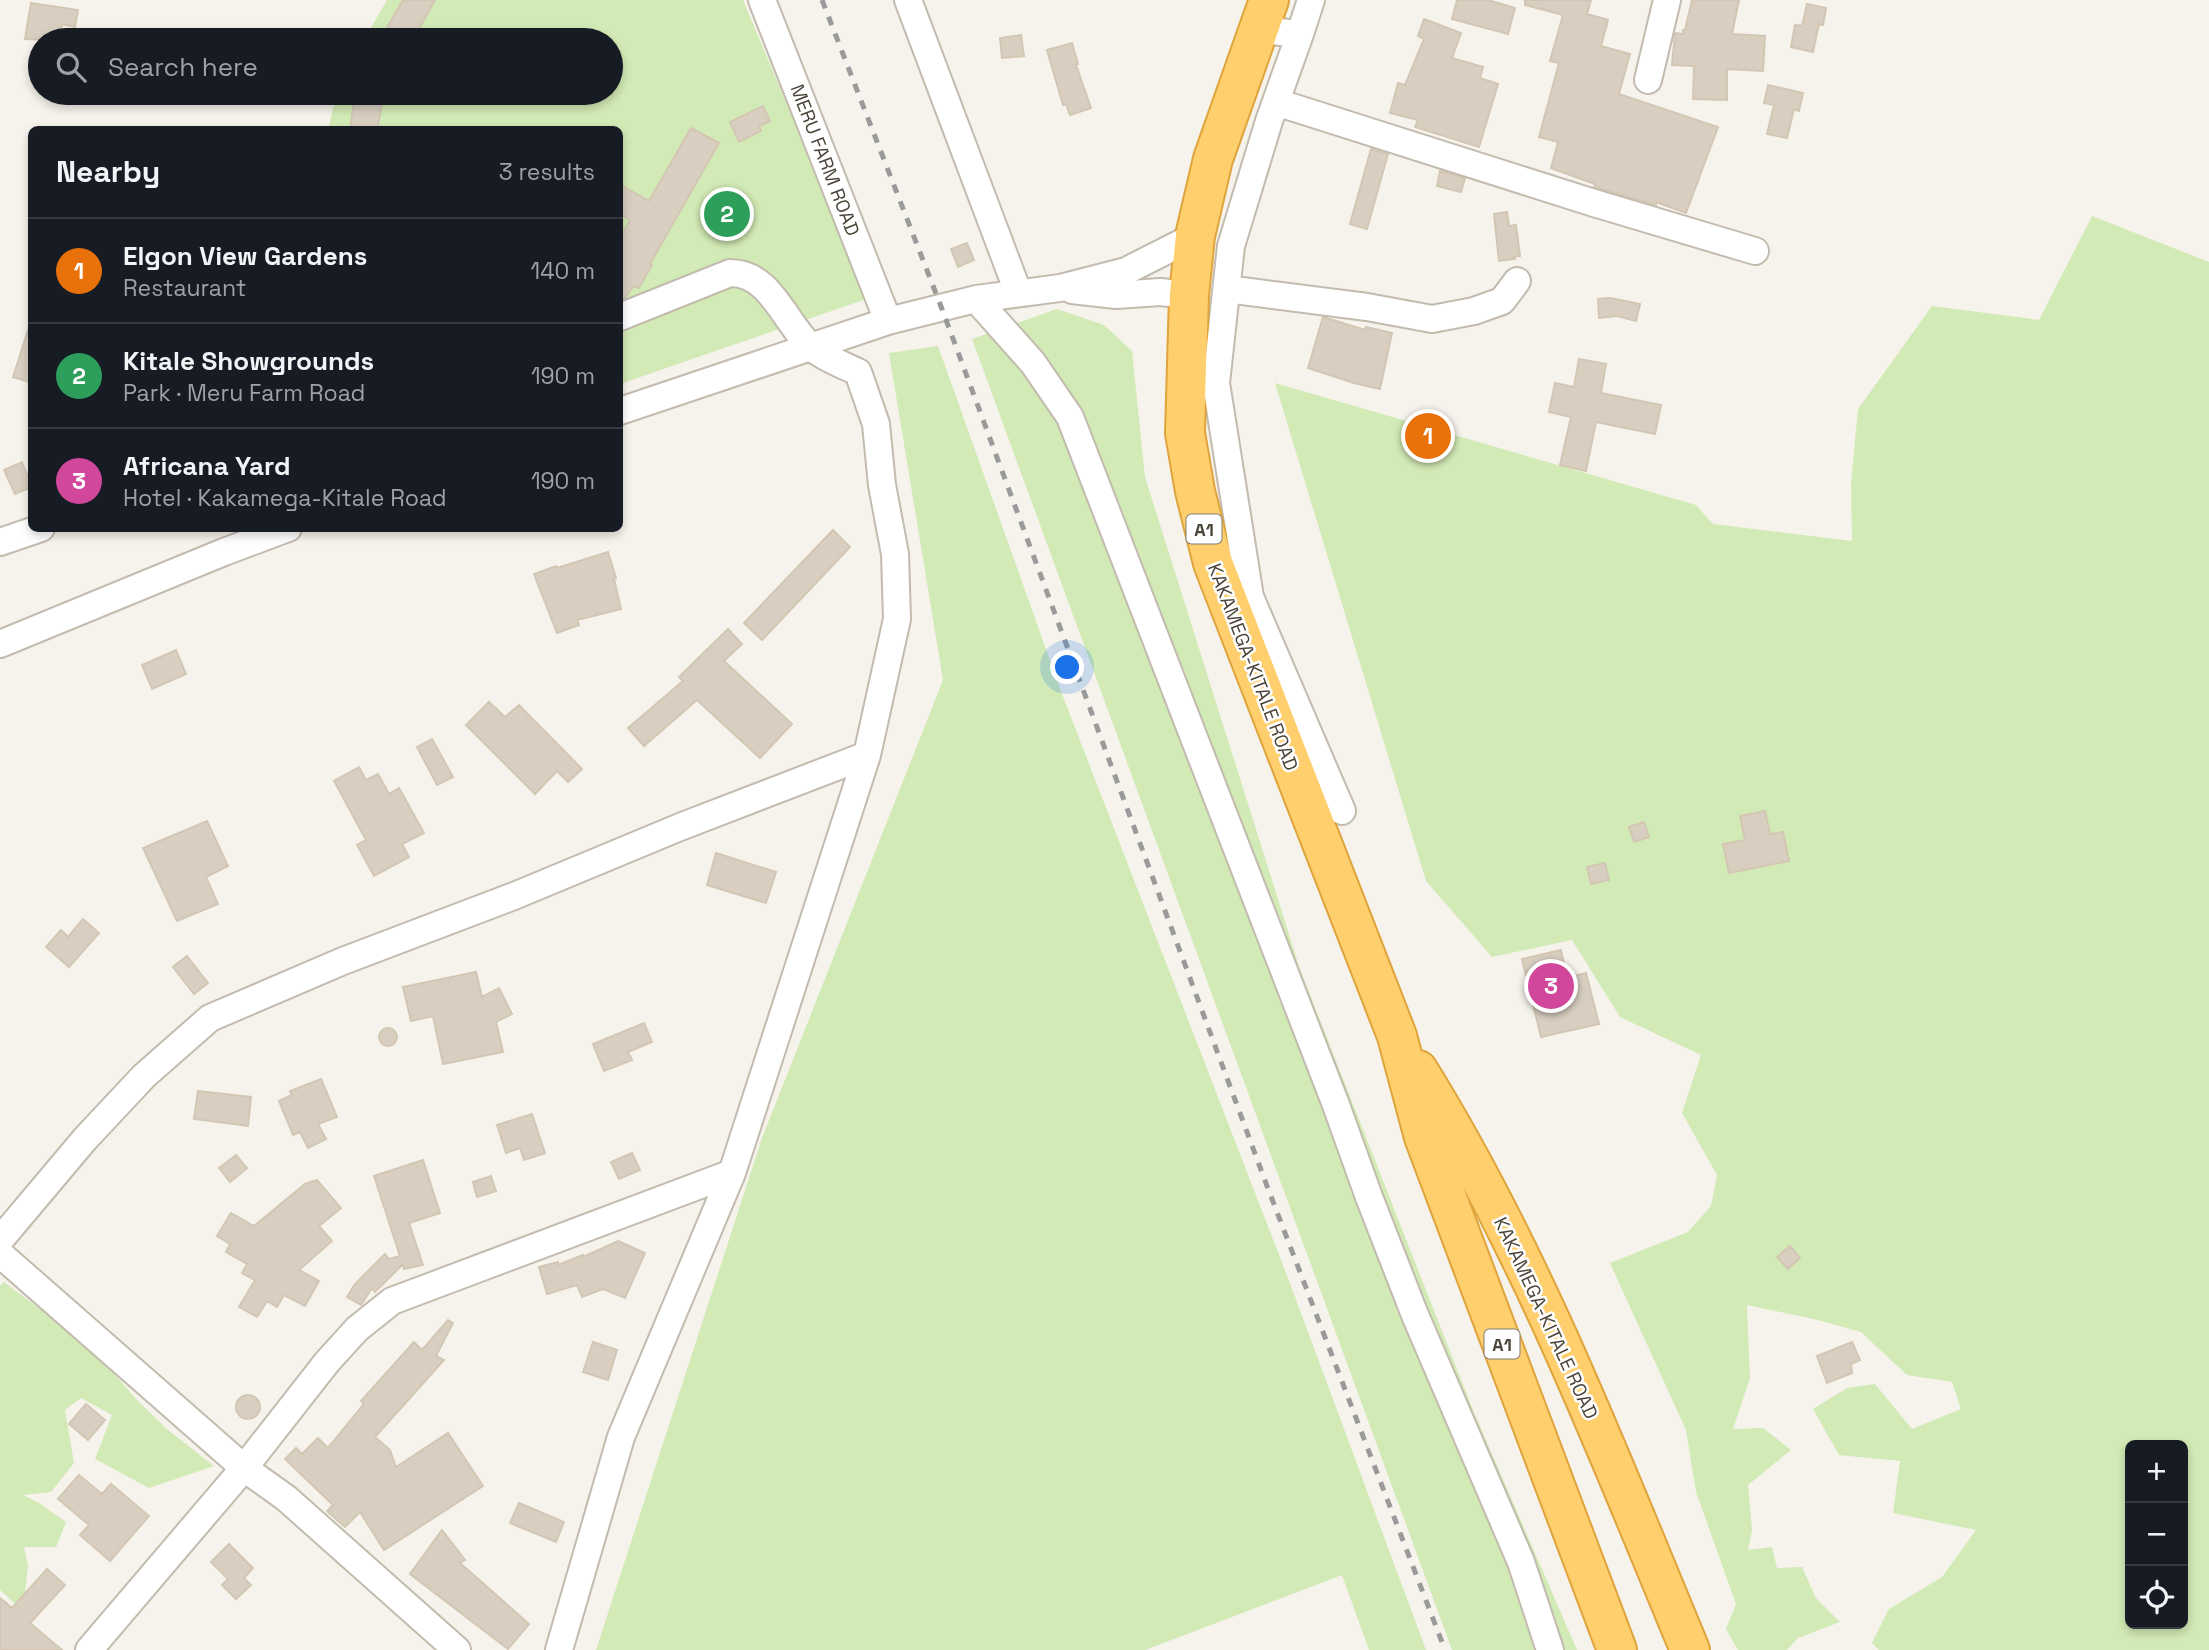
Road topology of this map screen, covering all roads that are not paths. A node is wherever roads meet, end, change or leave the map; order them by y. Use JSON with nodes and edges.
{"nodes":[{"id":1,"x":762,"y":0,"type":"edge"},
{"id":2,"x":908,"y":0,"type":"edge"},
{"id":3,"x":1311,"y":0,"type":"edge"},
{"id":4,"x":1667,"y":0,"type":"edge"},
{"id":5,"x":1265,"y":15,"type":"edge"},
{"id":6,"x":1300,"y":34,"type":"junction"},
{"id":7,"x":1648,"y":80,"type":"dead end"},
{"id":8,"x":1276,"y":102,"type":"junction"},
{"id":9,"x":1195,"y":236,"type":"junction"},
{"id":10,"x":1755,"y":251,"type":"dead end"},
{"id":11,"x":1517,"y":281,"type":"dead end"},
{"id":12,"x":1060,"y":288,"type":"junction"},
{"id":13,"x":1227,"y":289,"type":"junction"},
{"id":14,"x":1018,"y":292,"type":"junction"},
{"id":15,"x":1189,"y":295,"type":"junction"},
{"id":16,"x":976,"y":299,"type":"junction"},
{"id":17,"x":623,"y":316,"type":"edge"},
{"id":18,"x":888,"y":321,"type":"junction"},
{"id":19,"x":811,"y":347,"type":"junction"},
{"id":20,"x":623,"y":410,"type":"edge"},
{"id":21,"x":29,"y":532,"type":"edge"},
{"id":22,"x":278,"y":532,"type":"edge"},
{"id":23,"x":0,"y":542,"type":"edge"},
{"id":24,"x":0,"y":644,"type":"edge"},
{"id":25,"x":867,"y":755,"type":"junction"},
{"id":26,"x":1342,"y":811,"type":"dead end"},
{"id":27,"x":1397,"y":1036,"type":"junction"},
{"id":28,"x":732,"y":1173,"type":"junction"},
{"id":29,"x":0,"y":1240,"type":"edge"},
{"id":30,"x":0,"y":1254,"type":"edge"},
{"id":31,"x":244,"y":1468,"type":"junction"},
{"id":32,"x":89,"y":1650,"type":"edge"},
{"id":33,"x":457,"y":1650,"type":"edge"},
{"id":34,"x":559,"y":1650,"type":"edge"},
{"id":35,"x":1550,"y":1650,"type":"edge"},
{"id":36,"x":1617,"y":1650,"type":"edge"},
{"id":37,"x":1690,"y":1650,"type":"edge"}],
"edges":[{"from":1,"to":18,"type":"street","name":"MERU FARM ROAD"},
{"from":2,"to":14,"type":"street"},
{"from":3,"to":6,"type":"street"},
{"from":4,"to":7,"type":"street"},
{"from":5,"to":6,"type":"street"},
{"from":5,"to":9,"type":"highway","name":"KAKAMEGA-KITALE ROAD","number":"A1"},
{"from":6,"to":8,"type":"street"},
{"from":8,"to":10,"type":"street"},
{"from":8,"to":13,"type":"street"},
{"from":9,"to":12,"type":"street"},
{"from":9,"to":15,"type":"highway","name":"KAKAMEGA-KITALE ROAD","number":"A1"},
{"from":11,"to":13,"type":"street"},
{"from":12,"to":14,"type":"street"},
{"from":12,"to":15,"type":"street"},
{"from":13,"to":26,"type":"street"},
{"from":14,"to":16,"type":"street"},
{"from":15,"to":27,"type":"highway","name":"KAKAMEGA-KITALE ROAD","number":"A1"},
{"from":16,"to":18,"type":"street"},
{"from":16,"to":35,"type":"street"},
{"from":17,"to":19,"type":"street"},
{"from":18,"to":19,"type":"street"},
{"from":19,"to":20,"type":"street"},
{"from":19,"to":25,"type":"street"},
{"from":21,"to":23,"type":"street"},
{"from":22,"to":24,"type":"street"},
{"from":25,"to":28,"type":"street"},
{"from":25,"to":29,"type":"street"},
{"from":27,"to":36,"type":"highway","name":"KAKAMEGA-KITALE ROAD","number":"A1"},
{"from":27,"to":37,"type":"highway","name":"KAKAMEGA-KITALE ROAD","number":"A1"},
{"from":28,"to":31,"type":"street"},
{"from":28,"to":34,"type":"street"},
{"from":30,"to":31,"type":"street"},
{"from":31,"to":32,"type":"street"},
{"from":31,"to":33,"type":"street"}]}
